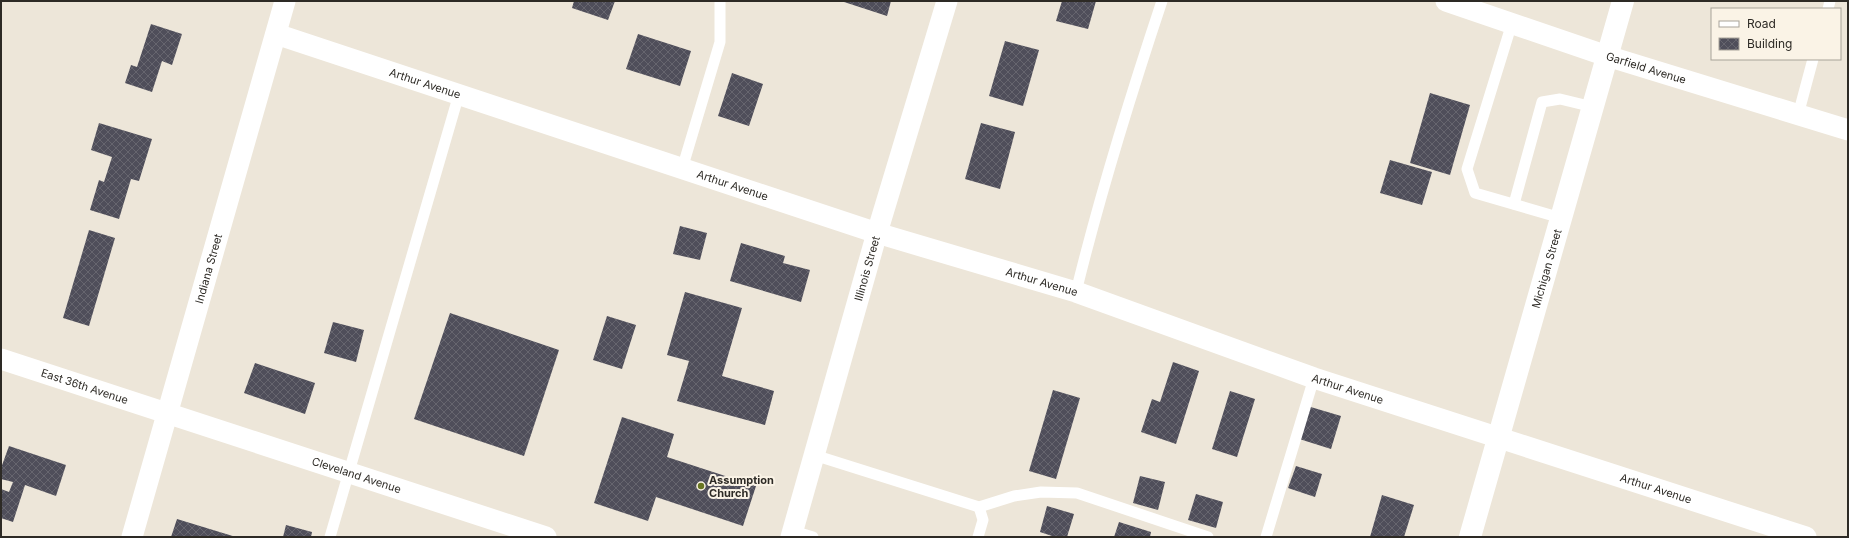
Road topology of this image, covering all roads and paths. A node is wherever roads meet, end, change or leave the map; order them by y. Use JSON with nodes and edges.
{"nodes":[{"id":1,"x":285,"y":1,"type":"edge"},
{"id":2,"x":720,"y":1,"type":"edge"},
{"id":3,"x":947,"y":1,"type":"edge"},
{"id":4,"x":1162,"y":1,"type":"edge"},
{"id":5,"x":1446,"y":1,"type":"edge"},
{"id":6,"x":1623,"y":1,"type":"edge"},
{"id":7,"x":1512,"y":23,"type":"junction"},
{"id":8,"x":276,"y":34,"type":"junction"},
{"id":9,"x":1607,"y":56,"type":"junction"},
{"id":10,"x":1814,"y":60,"type":"edge"},
{"id":11,"x":458,"y":94,"type":"junction"},
{"id":12,"x":1593,"y":107,"type":"junction"},
{"id":13,"x":1798,"y":115,"type":"junction"},
{"id":14,"x":1848,"y":130,"type":"edge"},
{"id":15,"x":682,"y":169,"type":"junction"},
{"id":16,"x":1514,"y":204,"type":"junction"},
{"id":17,"x":1561,"y":218,"type":"junction"},
{"id":18,"x":877,"y":234,"type":"junction"},
{"id":19,"x":1076,"y":292,"type":"junction"},
{"id":20,"x":1,"y":359,"type":"edge"},
{"id":21,"x":1314,"y":378,"type":"junction"},
{"id":22,"x":168,"y":412,"type":"junction"},
{"id":23,"x":1498,"y":439,"type":"junction"},
{"id":24,"x":814,"y":455,"type":"junction"},
{"id":25,"x":350,"y":472,"type":"junction"},
{"id":26,"x":979,"y":507,"type":"junction"},
{"id":27,"x":792,"y":534,"type":"edge"},
{"id":28,"x":132,"y":537,"type":"edge"},
{"id":29,"x":330,"y":537,"type":"edge"},
{"id":30,"x":546,"y":537,"type":"edge"},
{"id":31,"x":813,"y":537,"type":"edge"},
{"id":32,"x":978,"y":537,"type":"edge"},
{"id":33,"x":1208,"y":537,"type":"edge"},
{"id":34,"x":1266,"y":537,"type":"edge"},
{"id":35,"x":1470,"y":537,"type":"edge"},
{"id":36,"x":1806,"y":537,"type":"edge"}],
"edges":[{"from":1,"to":8,"type":"street","name":"Indiana Street"},
{"from":2,"to":15,"type":"lane"},
{"from":3,"to":18,"type":"street","name":"Illinois Street"},
{"from":4,"to":19,"type":"lane"},
{"from":5,"to":7,"type":"street","name":"Garfield Avenue"},
{"from":6,"to":9,"type":"street","name":"Michigan Street"},
{"from":7,"to":9,"type":"street","name":"Garfield Avenue"},
{"from":7,"to":16,"type":"lane"},
{"from":8,"to":11,"type":"street","name":"Arthur Avenue"},
{"from":8,"to":22,"type":"street","name":"Indiana Street"},
{"from":9,"to":12,"type":"street","name":"Michigan Street"},
{"from":9,"to":13,"type":"street","name":"Garfield Avenue"},
{"from":10,"to":13,"type":"lane"},
{"from":11,"to":15,"type":"street","name":"Arthur Avenue"},
{"from":11,"to":25,"type":"lane"},
{"from":12,"to":16,"type":"lane"},
{"from":12,"to":17,"type":"street","name":"Michigan Street"},
{"from":13,"to":14,"type":"street","name":"Garfield Avenue"},
{"from":15,"to":18,"type":"street","name":"Arthur Avenue"},
{"from":16,"to":17,"type":"lane"},
{"from":17,"to":23,"type":"street","name":"Michigan Street"},
{"from":18,"to":19,"type":"street","name":"Arthur Avenue"},
{"from":18,"to":24,"type":"street","name":"Illinois Street"},
{"from":19,"to":21,"type":"street","name":"Arthur Avenue"},
{"from":20,"to":22,"type":"street","name":"East 36th Avenue"},
{"from":21,"to":23,"type":"street","name":"Arthur Avenue"},
{"from":21,"to":34,"type":"lane"},
{"from":22,"to":25,"type":"street","name":"Cleveland Avenue"},
{"from":22,"to":28,"type":"street","name":"Indiana Street"},
{"from":23,"to":35,"type":"street","name":"Michigan Street"},
{"from":23,"to":36,"type":"street","name":"Arthur Avenue"},
{"from":24,"to":26,"type":"lane"},
{"from":24,"to":27,"type":"street","name":"Illinois Street"},
{"from":25,"to":29,"type":"lane"},
{"from":25,"to":30,"type":"street","name":"Cleveland Avenue"},
{"from":26,"to":32,"type":"lane"},
{"from":26,"to":33,"type":"lane"},
{"from":27,"to":31,"type":"lane"}]}
